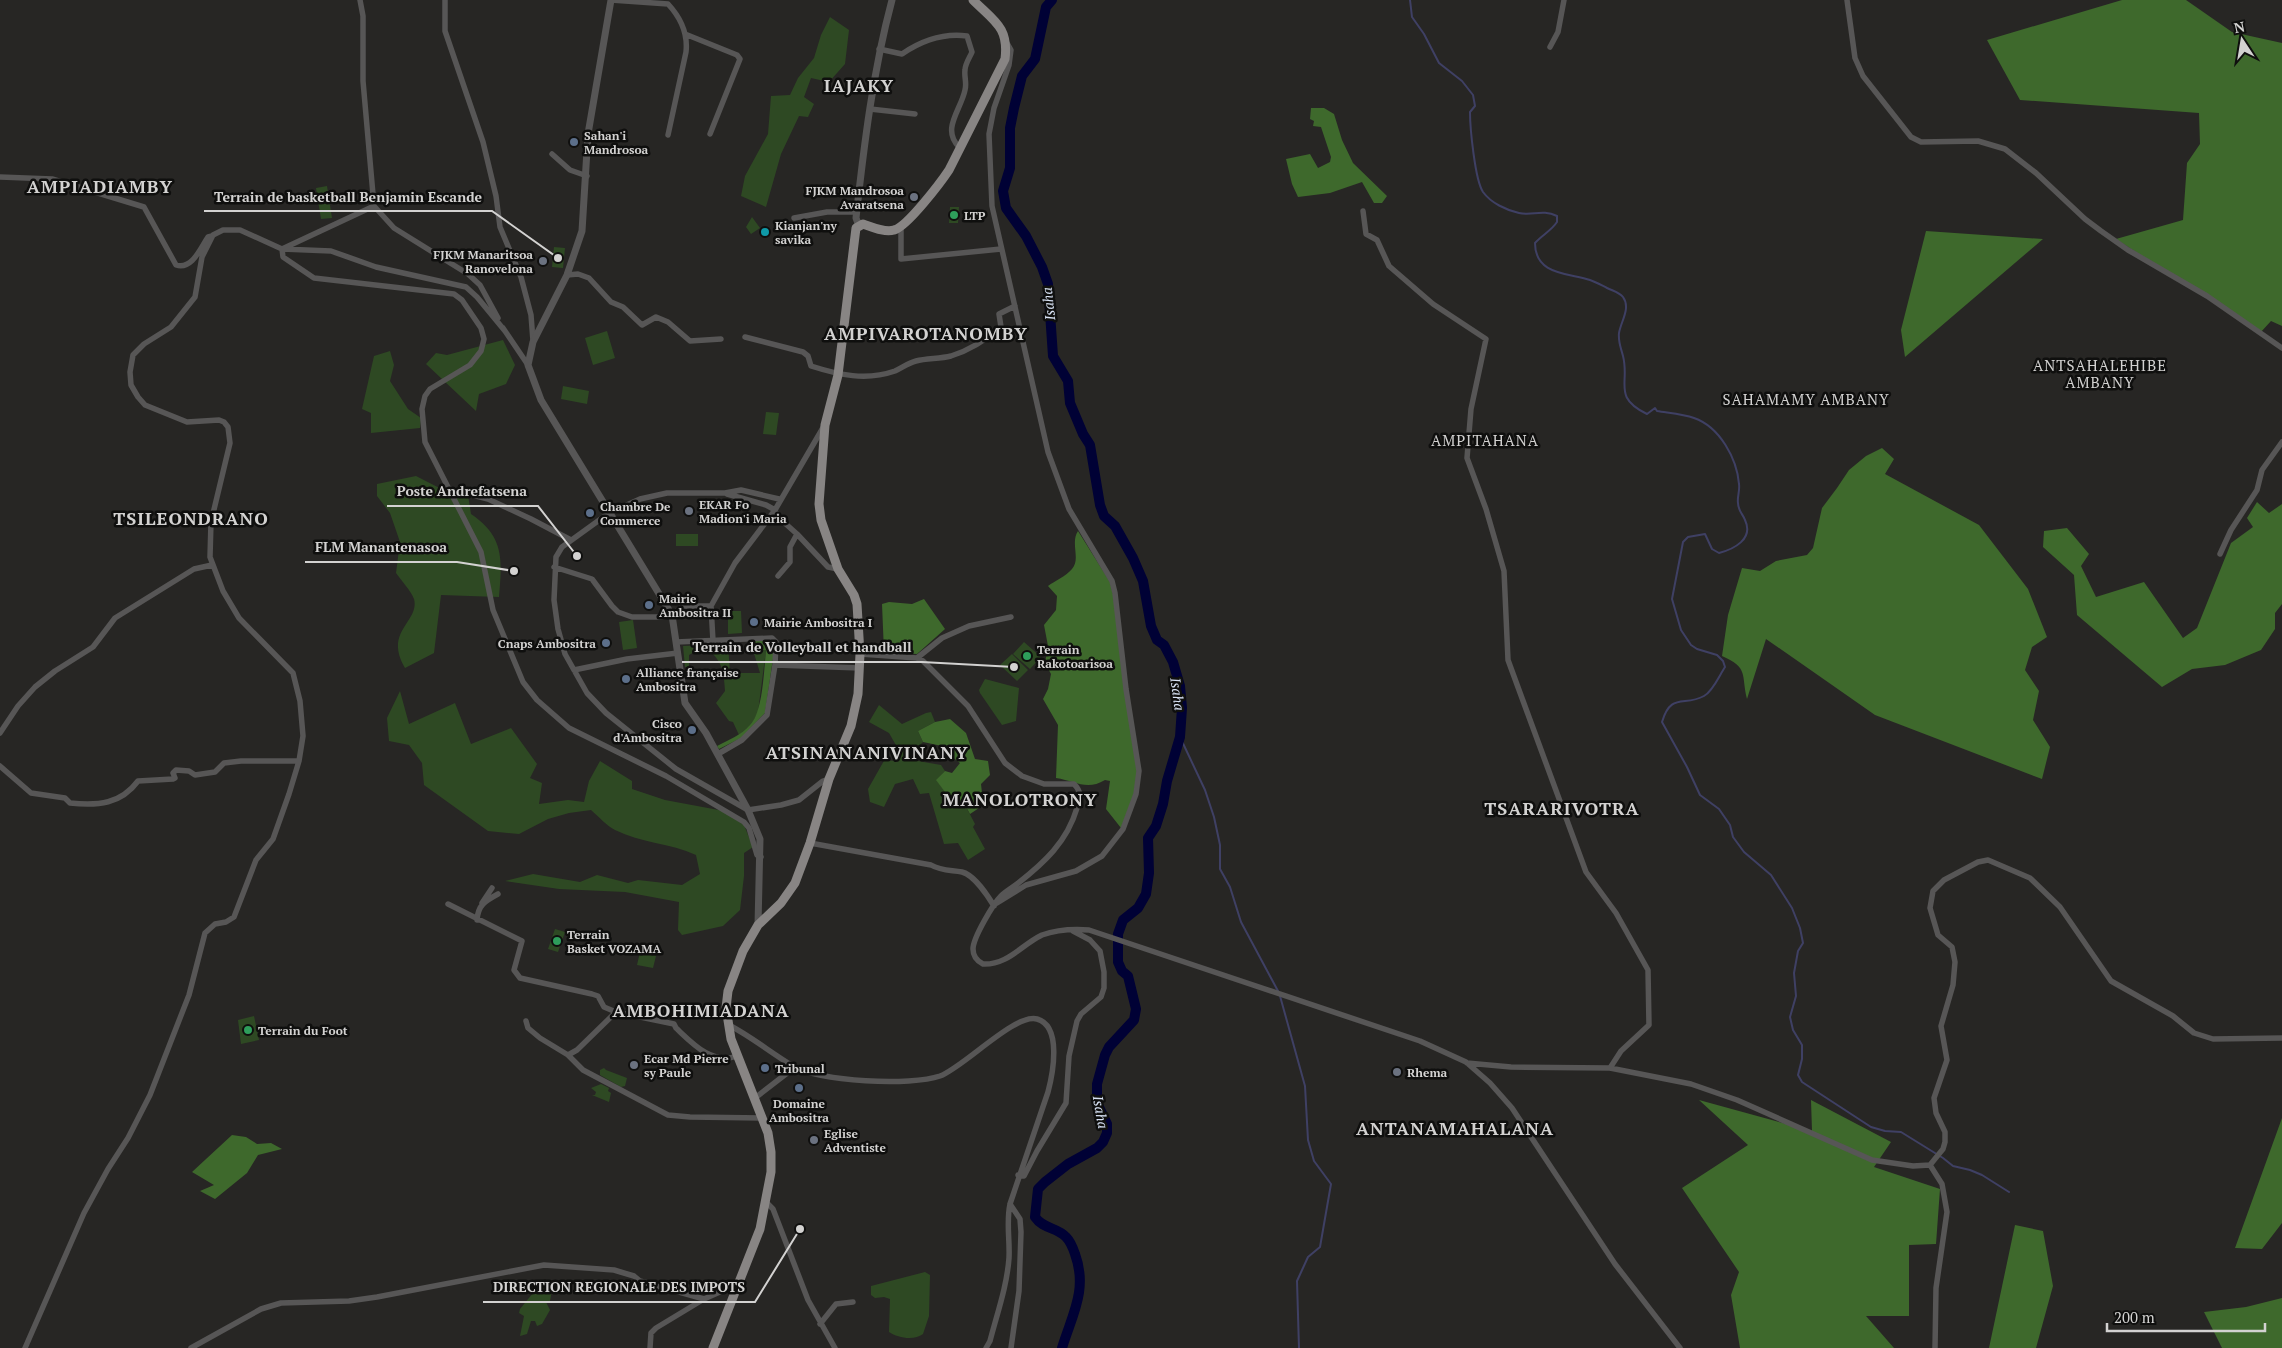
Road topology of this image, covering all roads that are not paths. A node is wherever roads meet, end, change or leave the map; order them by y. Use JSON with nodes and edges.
{"nodes":[{"id":1,"x":360,"y":0,"type":"edge"},
{"id":2,"x":445,"y":0,"type":"edge"},
{"id":3,"x":611,"y":0,"type":"edge"},
{"id":4,"x":892,"y":0,"type":"edge"},
{"id":5,"x":973,"y":0,"type":"edge"},
{"id":6,"x":1564,"y":0,"type":"edge"},
{"id":7,"x":1847,"y":0,"type":"edge"},
{"id":8,"x":685,"y":34,"type":"junction"},
{"id":9,"x":1007,"y":43,"type":"junction"},
{"id":10,"x":1550,"y":47,"type":"dead end"},
{"id":11,"x":879,"y":50,"type":"junction"},
{"id":12,"x":870,"y":109,"type":"junction"},
{"id":13,"x":915,"y":114,"type":"dead end"},
{"id":14,"x":668,"y":134,"type":"dead end"},
{"id":15,"x":710,"y":134,"type":"dead end"},
{"id":16,"x":960,"y":147,"type":"junction"},
{"id":17,"x":552,"y":154,"type":"dead end"},
{"id":18,"x":587,"y":176,"type":"junction"},
{"id":19,"x":0,"y":177,"type":"edge"},
{"id":20,"x":374,"y":206,"type":"junction"},
{"id":21,"x":1363,"y":211,"type":"dead end"},
{"id":22,"x":856,"y":212,"type":"junction"},
{"id":23,"x":794,"y":218,"type":"dead end"},
{"id":24,"x":859,"y":226,"type":"junction"},
{"id":25,"x":901,"y":227,"type":"junction"},
{"id":26,"x":213,"y":235,"type":"junction"},
{"id":27,"x":282,"y":249,"type":"junction"},
{"id":28,"x":1001,"y":249,"type":"junction"},
{"id":29,"x":567,"y":275,"type":"junction"},
{"id":30,"x":1014,"y":306,"type":"junction"},
{"id":31,"x":505,"y":331,"type":"junction"},
{"id":32,"x":744,"y":337,"type":"dead end"},
{"id":33,"x":722,"y":339,"type":"dead end"},
{"id":34,"x":533,"y":342,"type":"junction"},
{"id":35,"x":2282,"y":348,"type":"edge"},
{"id":36,"x":528,"y":365,"type":"junction"},
{"id":37,"x":838,"y":374,"type":"junction"},
{"id":38,"x":825,"y":425,"type":"junction"},
{"id":39,"x":2282,"y":442,"type":"edge"},
{"id":40,"x":449,"y":489,"type":"junction"},
{"id":41,"x":725,"y":493,"type":"junction"},
{"id":42,"x":779,"y":499,"type":"junction"},
{"id":43,"x":775,"y":510,"type":"junction"},
{"id":44,"x":609,"y":513,"type":"junction"},
{"id":45,"x":798,"y":534,"type":"junction"},
{"id":46,"x":571,"y":540,"type":"junction"},
{"id":47,"x":2220,"y":554,"type":"dead end"},
{"id":48,"x":212,"y":565,"type":"junction"},
{"id":49,"x":554,"y":567,"type":"junction"},
{"id":50,"x":838,"y":569,"type":"junction"},
{"id":51,"x":778,"y":576,"type":"dead end"},
{"id":52,"x":711,"y":606,"type":"junction"},
{"id":53,"x":672,"y":615,"type":"junction"},
{"id":54,"x":1011,"y":617,"type":"dead end"},
{"id":55,"x":713,"y":641,"type":"junction"},
{"id":56,"x":676,"y":642,"type":"junction"},
{"id":57,"x":678,"y":653,"type":"junction"},
{"id":58,"x":860,"y":654,"type":"junction"},
{"id":59,"x":917,"y":658,"type":"junction"},
{"id":60,"x":775,"y":665,"type":"junction"},
{"id":61,"x":860,"y":668,"type":"junction"},
{"id":62,"x":574,"y":670,"type":"junction"},
{"id":63,"x":0,"y":733,"type":"edge"},
{"id":64,"x":718,"y":754,"type":"junction"},
{"id":65,"x":299,"y":761,"type":"junction"},
{"id":66,"x":0,"y":766,"type":"edge"},
{"id":67,"x":830,"y":779,"type":"junction"},
{"id":68,"x":748,"y":810,"type":"junction"},
{"id":69,"x":810,"y":843,"type":"junction"},
{"id":70,"x":761,"y":857,"type":"junction"},
{"id":71,"x":492,"y":888,"type":"dead end"},
{"id":72,"x":498,"y":894,"type":"dead end"},
{"id":73,"x":482,"y":903,"type":"junction"},
{"id":74,"x":448,"y":904,"type":"dead end"},
{"id":75,"x":995,"y":904,"type":"junction"},
{"id":76,"x":477,"y":920,"type":"junction"},
{"id":77,"x":758,"y":924,"type":"junction"},
{"id":78,"x":1068,"y":930,"type":"junction"},
{"id":79,"x":616,"y":1012,"type":"junction"},
{"id":80,"x":526,"y":1021,"type":"dead end"},
{"id":81,"x":730,"y":1025,"type":"junction"},
{"id":82,"x":2282,"y":1038,"type":"edge"},
{"id":83,"x":568,"y":1055,"type":"junction"},
{"id":84,"x":737,"y":1056,"type":"junction"},
{"id":85,"x":1466,"y":1062,"type":"junction"},
{"id":86,"x":795,"y":1067,"type":"junction"},
{"id":87,"x":1610,"y":1068,"type":"junction"},
{"id":88,"x":755,"y":1098,"type":"junction"},
{"id":89,"x":762,"y":1118,"type":"junction"},
{"id":90,"x":1930,"y":1165,"type":"junction"},
{"id":91,"x":1018,"y":1175,"type":"junction"},
{"id":92,"x":766,"y":1202,"type":"junction"},
{"id":93,"x":1010,"y":1204,"type":"junction"},
{"id":94,"x":738,"y":1284,"type":"junction"},
{"id":95,"x":704,"y":1299,"type":"junction"},
{"id":96,"x":852,"y":1302,"type":"dead end"},
{"id":97,"x":820,"y":1324,"type":"junction"},
{"id":98,"x":25,"y":1348,"type":"edge"},
{"id":99,"x":192,"y":1348,"type":"edge"},
{"id":100,"x":650,"y":1348,"type":"edge"},
{"id":101,"x":713,"y":1348,"type":"edge"},
{"id":102,"x":835,"y":1348,"type":"edge"},
{"id":103,"x":986,"y":1348,"type":"edge"},
{"id":104,"x":1011,"y":1348,"type":"edge"},
{"id":105,"x":1680,"y":1348,"type":"edge"},
{"id":106,"x":1935,"y":1348,"type":"edge"}],
"edges":[{"from":1,"to":20,"type":"street"},
{"from":2,"to":34,"type":"street"},
{"from":3,"to":8,"type":"street"},
{"from":3,"to":18,"type":"street"},
{"from":4,"to":11,"type":"street"},
{"from":5,"to":9,"type":"main road"},
{"from":6,"to":10,"type":"street"},
{"from":7,"to":35,"type":"street"},
{"from":8,"to":14,"type":"street"},
{"from":8,"to":15,"type":"street"},
{"from":9,"to":16,"type":"main road"},
{"from":9,"to":28,"type":"street"},
{"from":11,"to":12,"type":"street"},
{"from":11,"to":16,"type":"street"},
{"from":12,"to":13,"type":"street"},
{"from":12,"to":22,"type":"street"},
{"from":16,"to":25,"type":"main road"},
{"from":17,"to":18,"type":"street"},
{"from":18,"to":29,"type":"street"},
{"from":19,"to":26,"type":"street"},
{"from":20,"to":27,"type":"street"},
{"from":20,"to":31,"type":"street"},
{"from":21,"to":87,"type":"street"},
{"from":22,"to":23,"type":"street"},
{"from":22,"to":24,"type":"street"},
{"from":24,"to":25,"type":"main road"},
{"from":24,"to":37,"type":"main road"},
{"from":25,"to":28,"type":"street"},
{"from":26,"to":27,"type":"street"},
{"from":26,"to":48,"type":"street"},
{"from":27,"to":31,"type":"street"},
{"from":27,"to":40,"type":"street"},
{"from":28,"to":30,"type":"street"},
{"from":29,"to":33,"type":"street"},
{"from":29,"to":34,"type":"street"},
{"from":30,"to":37,"type":"street"},
{"from":30,"to":75,"type":"street"},
{"from":31,"to":36,"type":"street"},
{"from":32,"to":37,"type":"street"},
{"from":34,"to":36,"type":"street"},
{"from":36,"to":44,"type":"street"},
{"from":37,"to":38,"type":"main road"},
{"from":38,"to":42,"type":"street"},
{"from":38,"to":50,"type":"main road"},
{"from":39,"to":47,"type":"street"},
{"from":40,"to":46,"type":"street"},
{"from":40,"to":70,"type":"street"},
{"from":41,"to":42,"type":"street"},
{"from":41,"to":43,"type":"street"},
{"from":41,"to":44,"type":"street"},
{"from":42,"to":43,"type":"street"},
{"from":43,"to":45,"type":"street"},
{"from":43,"to":52,"type":"street"},
{"from":44,"to":46,"type":"street"},
{"from":44,"to":53,"type":"street"},
{"from":45,"to":50,"type":"street"},
{"from":45,"to":51,"type":"street"},
{"from":46,"to":49,"type":"street"},
{"from":48,"to":63,"type":"street"},
{"from":48,"to":65,"type":"street"},
{"from":49,"to":53,"type":"street"},
{"from":49,"to":62,"type":"street"},
{"from":50,"to":58,"type":"main road"},
{"from":52,"to":53,"type":"street"},
{"from":52,"to":55,"type":"street"},
{"from":53,"to":56,"type":"street"},
{"from":54,"to":59,"type":"street"},
{"from":55,"to":56,"type":"street"},
{"from":55,"to":60,"type":"street"},
{"from":56,"to":57,"type":"street"},
{"from":57,"to":62,"type":"street"},
{"from":57,"to":64,"type":"street"},
{"from":58,"to":59,"type":"street"},
{"from":58,"to":61,"type":"main road"},
{"from":59,"to":75,"type":"street"},
{"from":60,"to":61,"type":"street"},
{"from":60,"to":64,"type":"street"},
{"from":61,"to":67,"type":"main road"},
{"from":62,"to":68,"type":"street"},
{"from":64,"to":68,"type":"street"},
{"from":65,"to":66,"type":"street"},
{"from":65,"to":98,"type":"street"},
{"from":67,"to":68,"type":"street"},
{"from":67,"to":69,"type":"main road"},
{"from":68,"to":70,"type":"street"},
{"from":69,"to":75,"type":"street"},
{"from":69,"to":77,"type":"main road"},
{"from":70,"to":77,"type":"street"},
{"from":71,"to":73,"type":"street"},
{"from":72,"to":73,"type":"street"},
{"from":73,"to":76,"type":"street"},
{"from":74,"to":76,"type":"street"},
{"from":75,"to":78,"type":"street"},
{"from":76,"to":79,"type":"street"},
{"from":77,"to":81,"type":"main road"},
{"from":78,"to":85,"type":"street"},
{"from":78,"to":91,"type":"street"},
{"from":79,"to":83,"type":"street"},
{"from":79,"to":84,"type":"street"},
{"from":80,"to":83,"type":"street"},
{"from":81,"to":84,"type":"main road"},
{"from":81,"to":86,"type":"street"},
{"from":82,"to":90,"type":"street"},
{"from":83,"to":89,"type":"street"},
{"from":84,"to":88,"type":"main road"},
{"from":85,"to":87,"type":"street"},
{"from":85,"to":105,"type":"street"},
{"from":86,"to":88,"type":"street"},
{"from":86,"to":91,"type":"street"},
{"from":87,"to":90,"type":"street"},
{"from":88,"to":89,"type":"main road"},
{"from":89,"to":92,"type":"main road"},
{"from":90,"to":106,"type":"street"},
{"from":91,"to":93,"type":"street"},
{"from":92,"to":94,"type":"main road"},
{"from":92,"to":97,"type":"street"},
{"from":93,"to":103,"type":"street"},
{"from":93,"to":104,"type":"street"},
{"from":94,"to":95,"type":"street"},
{"from":94,"to":101,"type":"main road"},
{"from":95,"to":99,"type":"street"},
{"from":95,"to":100,"type":"street"},
{"from":96,"to":97,"type":"street"},
{"from":97,"to":102,"type":"street"}]}
